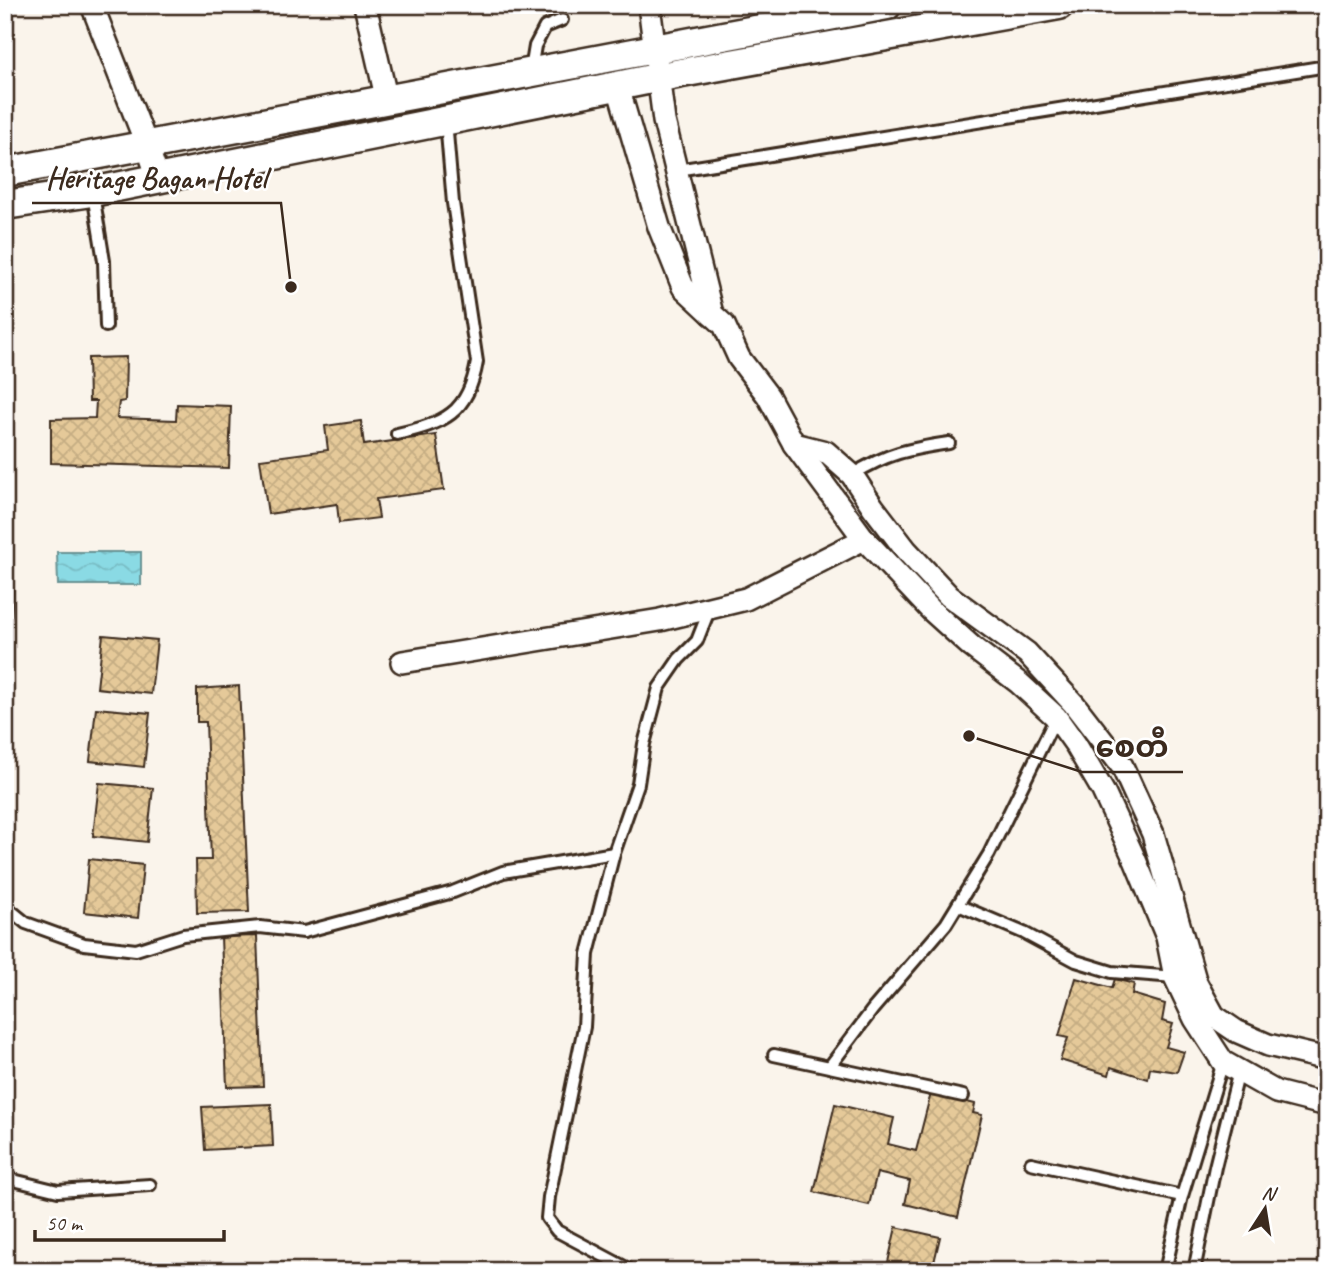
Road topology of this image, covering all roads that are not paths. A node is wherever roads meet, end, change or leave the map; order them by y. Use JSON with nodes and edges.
{"nodes":[{"id":1,"x":92,"y":5,"type":"edge"},
{"id":2,"x":365,"y":5,"type":"edge"},
{"id":3,"x":649,"y":5,"type":"edge"},
{"id":4,"x":887,"y":5,"type":"edge"},
{"id":5,"x":1059,"y":5,"type":"edge"},
{"id":6,"x":562,"y":20,"type":"dead end"},
{"id":7,"x":656,"y":48,"type":"junction"},
{"id":8,"x":1327,"y":66,"type":"edge"},
{"id":9,"x":531,"y":73,"type":"junction"},
{"id":10,"x":660,"y":79,"type":"junction"},
{"id":11,"x":618,"y":87,"type":"junction"},
{"id":12,"x":387,"y":101,"type":"junction"},
{"id":13,"x":446,"y":121,"type":"junction"},
{"id":14,"x":147,"y":146,"type":"junction"},
{"id":15,"x":677,"y":170,"type":"junction"},
{"id":16,"x":5,"y":172,"type":"edge"},
{"id":17,"x":158,"y":178,"type":"junction"},
{"id":18,"x":92,"y":192,"type":"junction"},
{"id":19,"x":5,"y":205,"type":"edge"},
{"id":20,"x":712,"y":314,"type":"junction"},
{"id":21,"x":106,"y":326,"type":"dead end"},
{"id":22,"x":397,"y":434,"type":"dead end"},
{"id":23,"x":949,"y":443,"type":"dead end"},
{"id":24,"x":794,"y":444,"type":"junction"},
{"id":25,"x":852,"y":475,"type":"junction"},
{"id":26,"x":869,"y":501,"type":"junction"},
{"id":27,"x":845,"y":513,"type":"junction"},
{"id":28,"x":864,"y":539,"type":"junction"},
{"id":29,"x":710,"y":608,"type":"junction"},
{"id":30,"x":402,"y":662,"type":"dead end"},
{"id":31,"x":1056,"y":717,"type":"junction"},
{"id":32,"x":614,"y":853,"type":"junction"},
{"id":33,"x":958,"y":905,"type":"junction"},
{"id":34,"x":5,"y":906,"type":"edge"},
{"id":35,"x":1175,"y":977,"type":"junction"},
{"id":36,"x":774,"y":1055,"type":"dead end"},
{"id":37,"x":1327,"y":1059,"type":"edge"},
{"id":38,"x":830,"y":1066,"type":"junction"},
{"id":39,"x":1231,"y":1067,"type":"junction"},
{"id":40,"x":963,"y":1096,"type":"dead end"},
{"id":41,"x":1327,"y":1105,"type":"edge"},
{"id":42,"x":1031,"y":1163,"type":"dead end"},
{"id":43,"x":5,"y":1178,"type":"edge"},
{"id":44,"x":150,"y":1185,"type":"dead end"},
{"id":45,"x":1182,"y":1196,"type":"junction"},
{"id":46,"x":632,"y":1271,"type":"edge"},
{"id":47,"x":1165,"y":1271,"type":"edge"},
{"id":48,"x":1194,"y":1271,"type":"edge"}],
"edges":[{"from":1,"to":14,"type":"street"},
{"from":2,"to":12,"type":"street"},
{"from":3,"to":7,"type":"street"},
{"from":4,"to":7,"type":"street"},
{"from":5,"to":10,"type":"street"},
{"from":6,"to":9,"type":"lane"},
{"from":7,"to":9,"type":"street"},
{"from":7,"to":10,"type":"street"},
{"from":8,"to":15,"type":"lane"},
{"from":9,"to":12,"type":"street"},
{"from":10,"to":11,"type":"street"},
{"from":10,"to":15,"type":"street"},
{"from":11,"to":13,"type":"street"},
{"from":11,"to":20,"type":"street"},
{"from":12,"to":14,"type":"street"},
{"from":13,"to":17,"type":"street"},
{"from":13,"to":22,"type":"lane"},
{"from":14,"to":16,"type":"street"},
{"from":14,"to":17,"type":"street"},
{"from":15,"to":20,"type":"street"},
{"from":17,"to":18,"type":"street"},
{"from":18,"to":19,"type":"street"},
{"from":18,"to":21,"type":"lane"},
{"from":20,"to":24,"type":"street"},
{"from":23,"to":25,"type":"lane"},
{"from":24,"to":25,"type":"street"},
{"from":24,"to":27,"type":"street"},
{"from":25,"to":26,"type":"street"},
{"from":26,"to":27,"type":"street"},
{"from":26,"to":37,"type":"street"},
{"from":27,"to":28,"type":"street"},
{"from":28,"to":29,"type":"street"},
{"from":28,"to":31,"type":"street"},
{"from":29,"to":30,"type":"street"},
{"from":29,"to":32,"type":"lane"},
{"from":31,"to":33,"type":"lane"},
{"from":31,"to":35,"type":"street"},
{"from":32,"to":34,"type":"lane"},
{"from":32,"to":46,"type":"lane"},
{"from":33,"to":35,"type":"lane"},
{"from":33,"to":38,"type":"lane"},
{"from":35,"to":39,"type":"street"},
{"from":36,"to":38,"type":"lane"},
{"from":38,"to":40,"type":"lane"},
{"from":39,"to":41,"type":"street"},
{"from":39,"to":45,"type":"lane"},
{"from":39,"to":48,"type":"lane"},
{"from":42,"to":45,"type":"lane"},
{"from":43,"to":44,"type":"lane"},
{"from":45,"to":47,"type":"lane"}]}
